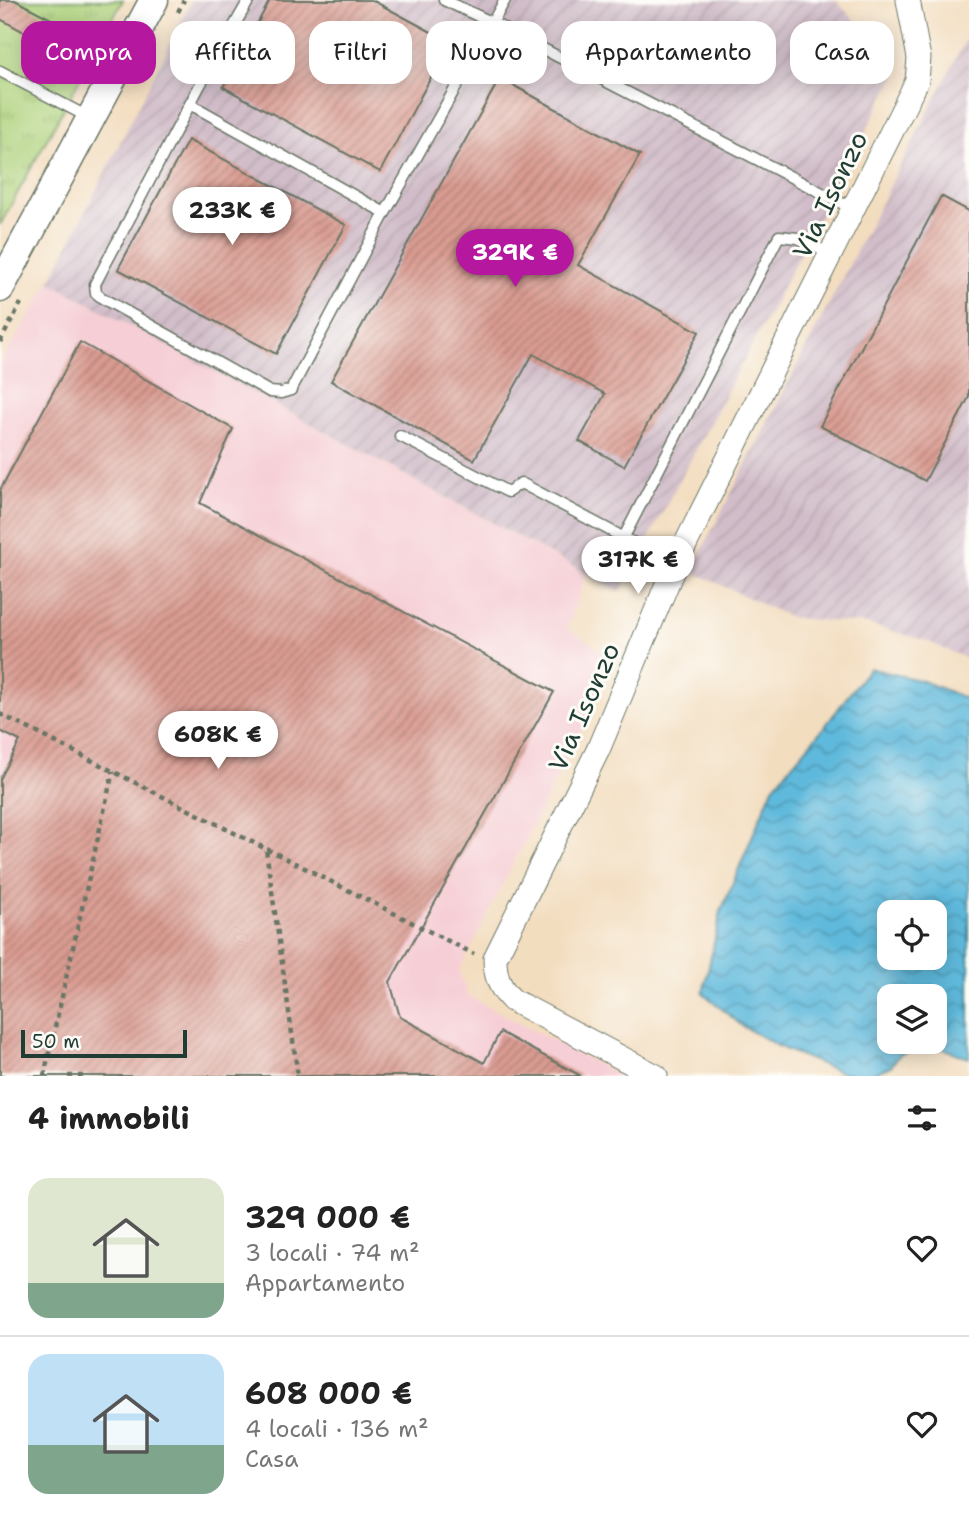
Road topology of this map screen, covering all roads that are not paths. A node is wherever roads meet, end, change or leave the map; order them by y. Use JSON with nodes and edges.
{"nodes":[{"id":1,"x":154,"y":0,"type":"edge"},
{"id":2,"x":249,"y":0,"type":"edge"},
{"id":3,"x":444,"y":0,"type":"edge"},
{"id":4,"x":505,"y":0,"type":"edge"},
{"id":5,"x":907,"y":6,"type":"edge"},
{"id":6,"x":489,"y":21,"type":"edge"},
{"id":7,"x":494,"y":21,"type":"edge"},
{"id":8,"x":547,"y":51,"type":"edge"},
{"id":9,"x":0,"y":71,"type":"edge"},
{"id":10,"x":458,"y":84,"type":"edge"},
{"id":11,"x":190,"y":104,"type":"junction"},
{"id":12,"x":91,"y":118,"type":"junction"},
{"id":13,"x":853,"y":209,"type":"junction"},
{"id":14,"x":385,"y":213,"type":"junction"},
{"id":15,"x":831,"y":255,"type":"junction"},
{"id":16,"x":0,"y":288,"type":"edge"},
{"id":17,"x":400,"y":436,"type":"dead end"},
{"id":18,"x":624,"y":537,"type":"junction"},
{"id":19,"x":675,"y":565,"type":"junction"},
{"id":20,"x":656,"y":1076,"type":"edge"}],
"edges":[{"from":1,"to":12,"type":"street"},
{"from":2,"to":11,"type":"lane"},
{"from":3,"to":6,"type":"lane"},
{"from":4,"to":7,"type":"lane"},
{"from":5,"to":13,"type":"street","name":"Via Isonzo"},
{"from":8,"to":13,"type":"lane"},
{"from":9,"to":12,"type":"lane"},
{"from":10,"to":14,"type":"lane"},
{"from":11,"to":14,"type":"lane"},
{"from":11,"to":14,"type":"lane"},
{"from":12,"to":16,"type":"street"},
{"from":13,"to":15,"type":"street","name":"Via Isonzo"},
{"from":15,"to":18,"type":"lane"},
{"from":15,"to":19,"type":"street","name":"Via Isonzo"},
{"from":17,"to":18,"type":"lane"},
{"from":18,"to":19,"type":"lane"},
{"from":19,"to":20,"type":"street","name":"Via Isonzo"}]}
